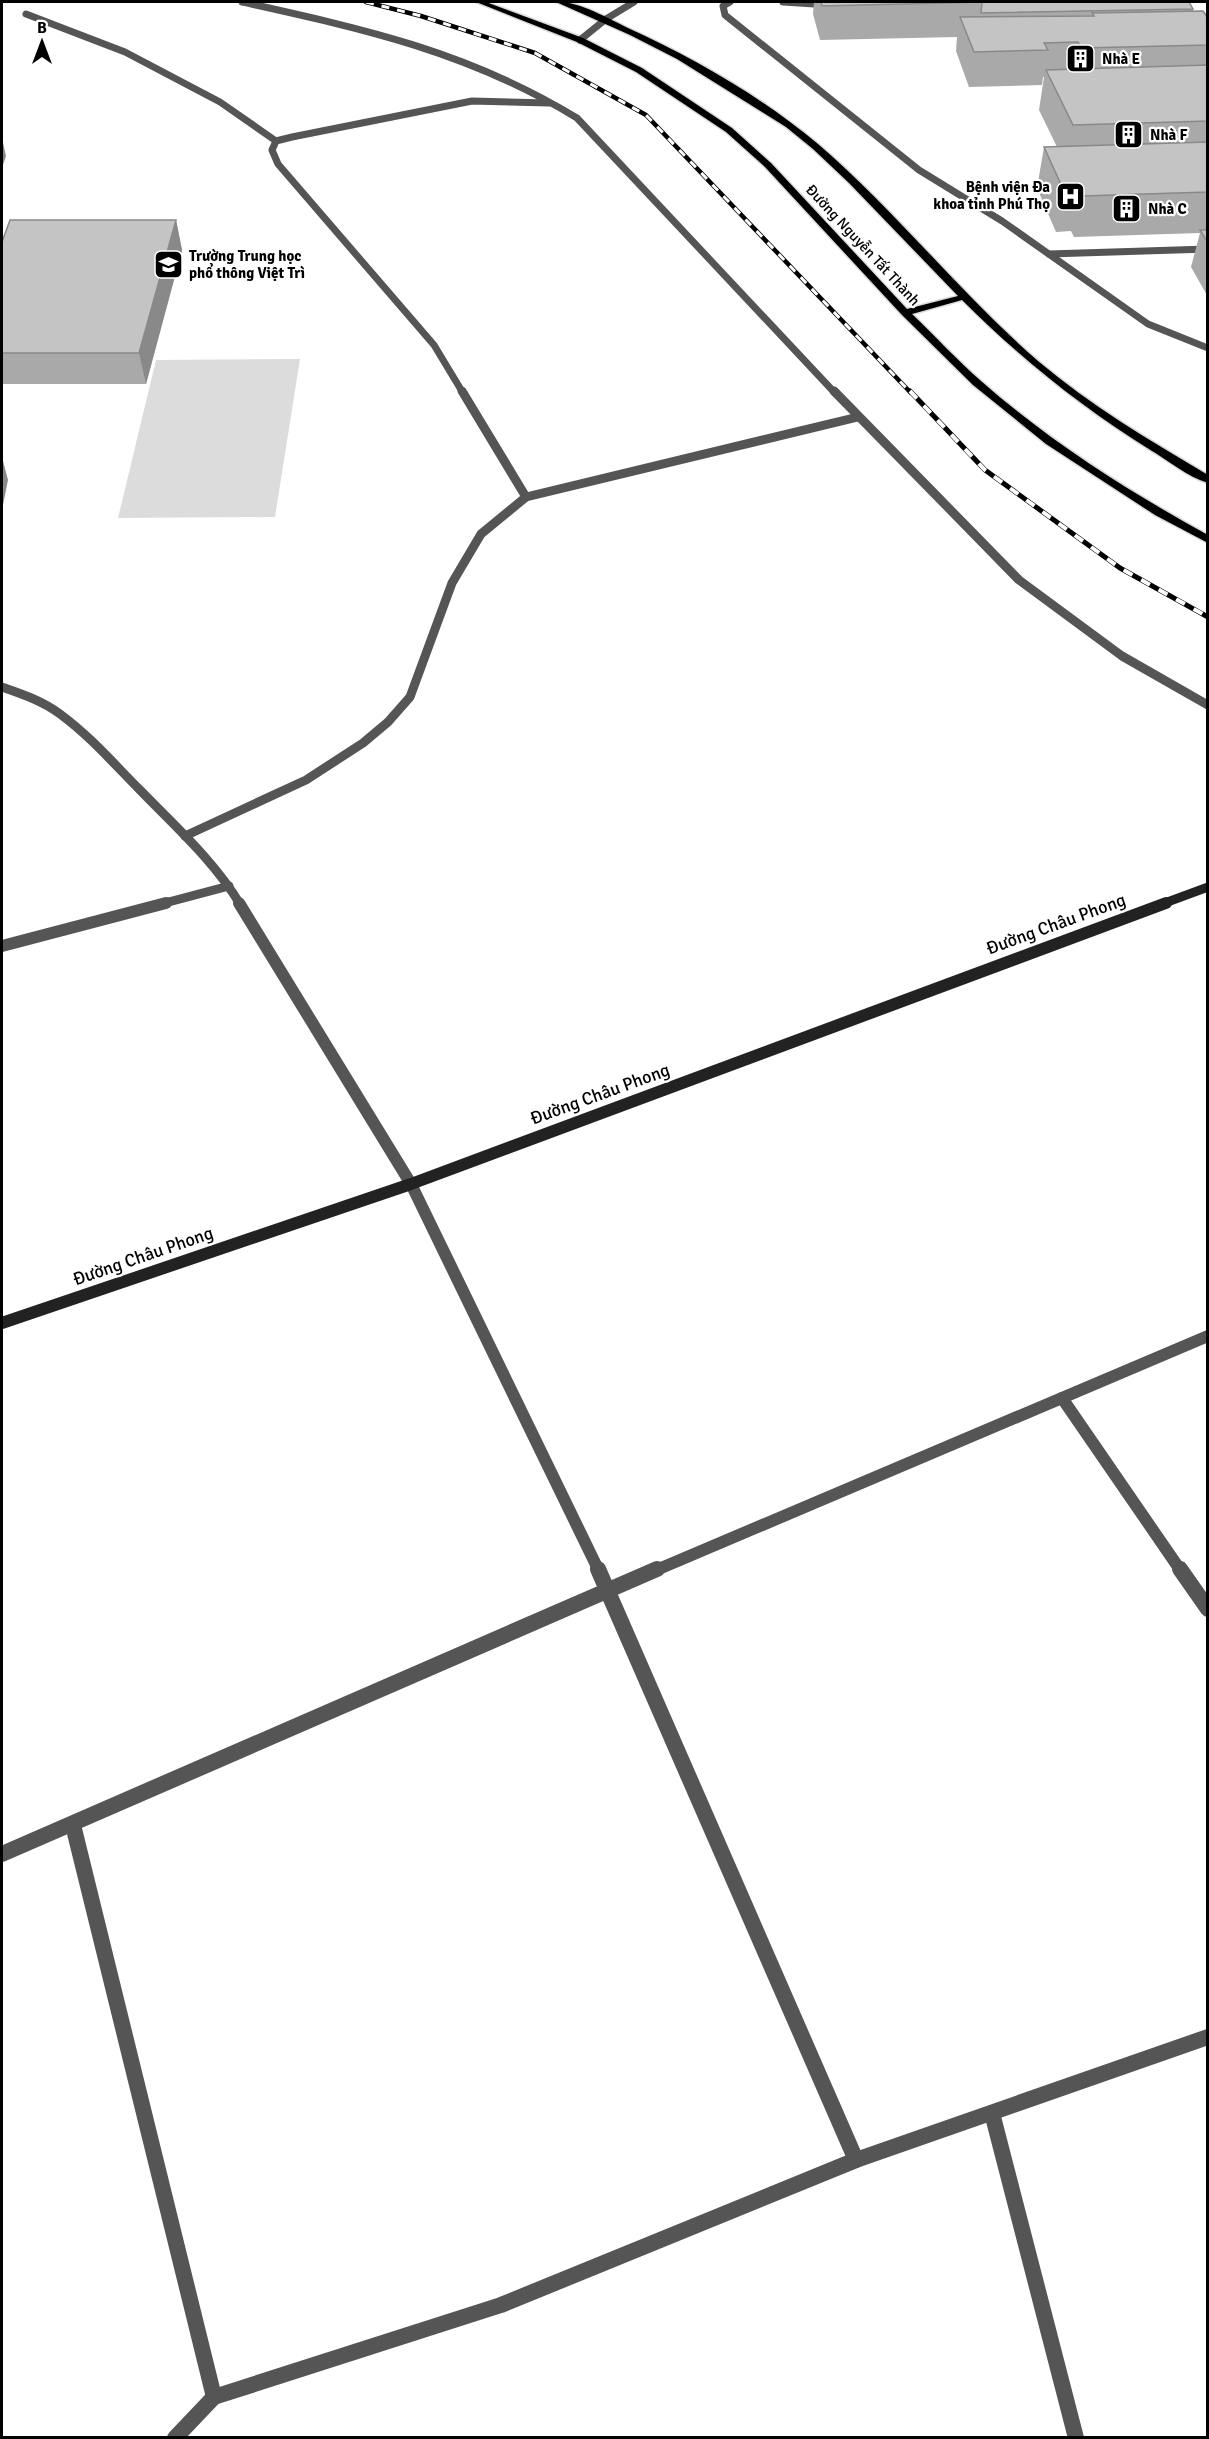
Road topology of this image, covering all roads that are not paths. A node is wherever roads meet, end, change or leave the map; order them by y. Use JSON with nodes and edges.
{"nodes":[{"id":1,"x":242,"y":2,"type":"edge"},
{"id":2,"x":480,"y":2,"type":"edge"},
{"id":3,"x":560,"y":2,"type":"edge"},
{"id":4,"x":634,"y":2,"type":"edge"},
{"id":5,"x":730,"y":2,"type":"edge"},
{"id":6,"x":783,"y":2,"type":"edge"},
{"id":7,"x":837,"y":5,"type":"edge"},
{"id":8,"x":26,"y":14,"type":"dead end"},
{"id":9,"x":606,"y":19,"type":"junction"},
{"id":10,"x":580,"y":40,"type":"junction"},
{"id":11,"x":555,"y":103,"type":"junction"},
{"id":12,"x":276,"y":141,"type":"junction"},
{"id":13,"x":1208,"y":249,"type":"edge"},
{"id":14,"x":1049,"y":254,"type":"junction"},
{"id":15,"x":963,"y":297,"type":"junction"},
{"id":16,"x":905,"y":313,"type":"junction"},
{"id":17,"x":1208,"y":348,"type":"edge"},
{"id":18,"x":858,"y":417,"type":"junction"},
{"id":19,"x":1208,"y":480,"type":"edge"},
{"id":20,"x":526,"y":497,"type":"junction"},
{"id":21,"x":1208,"y":540,"type":"edge"},
{"id":22,"x":2,"y":687,"type":"edge"},
{"id":23,"x":1208,"y":705,"type":"edge"},
{"id":24,"x":185,"y":836,"type":"junction"},
{"id":25,"x":229,"y":886,"type":"junction"},
{"id":26,"x":1208,"y":886,"type":"edge"},
{"id":27,"x":2,"y":946,"type":"edge"},
{"id":28,"x":411,"y":1184,"type":"junction"},
{"id":29,"x":2,"y":1323,"type":"edge"},
{"id":30,"x":1208,"y":1336,"type":"edge"},
{"id":31,"x":1062,"y":1398,"type":"junction"},
{"id":32,"x":608,"y":1590,"type":"junction"},
{"id":33,"x":1208,"y":1609,"type":"edge"},
{"id":34,"x":73,"y":1825,"type":"junction"},
{"id":35,"x":2,"y":1854,"type":"edge"},
{"id":36,"x":1208,"y":2037,"type":"edge"},
{"id":37,"x":992,"y":2113,"type":"junction"},
{"id":38,"x":856,"y":2160,"type":"junction"},
{"id":39,"x":214,"y":2397,"type":"junction"},
{"id":40,"x":175,"y":2438,"type":"edge"},
{"id":41,"x":1076,"y":2438,"type":"edge"}],
"edges":[{"from":1,"to":11,"type":"street"},
{"from":2,"to":10,"type":"main road","name":"Đường Nguyễn Tất Thành"},
{"from":3,"to":9,"type":"main road","name":"Đường Nguyễn Tất Thành"},
{"from":4,"to":9,"type":"street"},
{"from":5,"to":14,"type":"street"},
{"from":6,"to":7,"type":"street"},
{"from":8,"to":12,"type":"street"},
{"from":9,"to":10,"type":"street"},
{"from":9,"to":15,"type":"main road","name":"Đường Nguyễn Tất Thành"},
{"from":10,"to":16,"type":"main road","name":"Đường Nguyễn Tất Thành"},
{"from":11,"to":12,"type":"street"},
{"from":11,"to":18,"type":"street"},
{"from":12,"to":20,"type":"street"},
{"from":13,"to":14,"type":"street"},
{"from":14,"to":17,"type":"street"},
{"from":15,"to":16,"type":"main road"},
{"from":15,"to":19,"type":"main road","name":"Đường Nguyễn Tất Thành"},
{"from":16,"to":21,"type":"main road","name":"Đường Nguyễn Tất Thành"},
{"from":18,"to":20,"type":"street"},
{"from":18,"to":23,"type":"street"},
{"from":20,"to":24,"type":"street"},
{"from":22,"to":24,"type":"street"},
{"from":24,"to":25,"type":"street"},
{"from":25,"to":27,"type":"street"},
{"from":25,"to":28,"type":"street"},
{"from":26,"to":28,"type":"street","name":"Đường Châu Phong"},
{"from":28,"to":29,"type":"street","name":"Đường Châu Phong"},
{"from":28,"to":32,"type":"street"},
{"from":30,"to":31,"type":"street"},
{"from":31,"to":32,"type":"street"},
{"from":31,"to":33,"type":"street"},
{"from":32,"to":34,"type":"street"},
{"from":32,"to":38,"type":"street"},
{"from":34,"to":35,"type":"street"},
{"from":34,"to":39,"type":"street"},
{"from":36,"to":37,"type":"street"},
{"from":37,"to":38,"type":"street"},
{"from":37,"to":41,"type":"street"},
{"from":38,"to":39,"type":"street"},
{"from":39,"to":40,"type":"street"}]}
